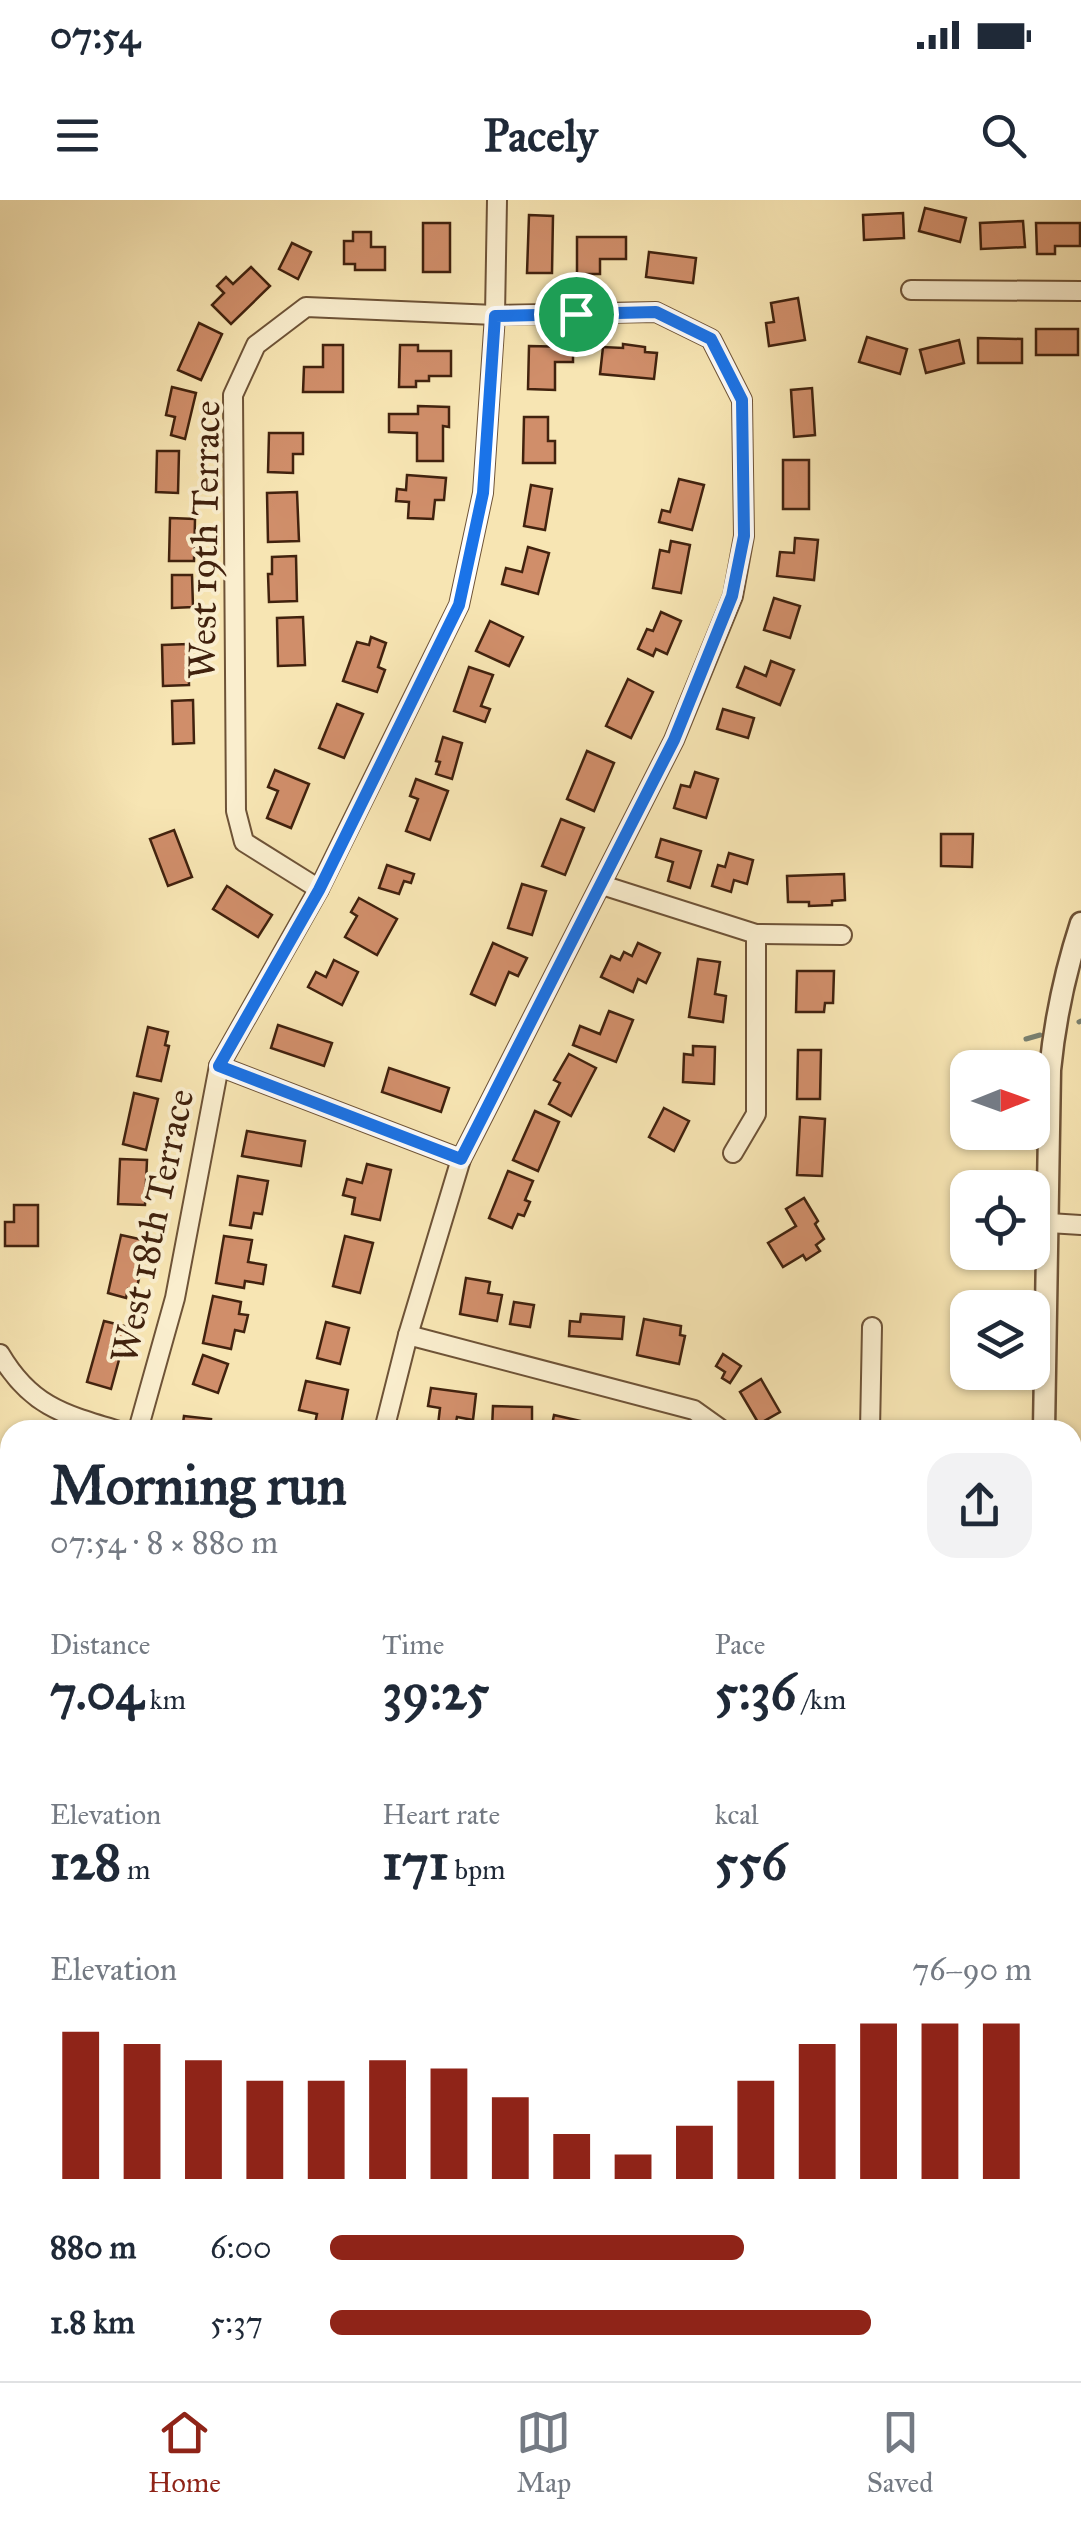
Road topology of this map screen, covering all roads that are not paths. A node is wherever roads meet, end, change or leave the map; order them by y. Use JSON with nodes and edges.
{"nodes":[{"id":1,"x":497,"y":200,"type":"edge"},
{"id":2,"x":911,"y":290,"type":"dead end"},
{"id":3,"x":1081,"y":291,"type":"edge"},
{"id":4,"x":495,"y":316,"type":"junction"},
{"id":5,"x":602,"y":886,"type":"junction"},
{"id":6,"x":319,"y":890,"type":"junction"},
{"id":7,"x":1081,"y":923,"type":"edge"},
{"id":8,"x":756,"y":934,"type":"junction"},
{"id":9,"x":842,"y":935,"type":"dead end"},
{"id":10,"x":219,"y":1066,"type":"junction"},
{"id":11,"x":733,"y":1153,"type":"dead end"},
{"id":12,"x":461,"y":1159,"type":"junction"},
{"id":13,"x":1049,"y":1170,"type":"edge"},
{"id":14,"x":1050,"y":1223,"type":"edge"},
{"id":15,"x":1081,"y":1225,"type":"edge"},
{"id":16,"x":1048,"y":1270,"type":"edge"},
{"id":17,"x":872,"y":1327,"type":"dead end"},
{"id":18,"x":408,"y":1335,"type":"junction"},
{"id":19,"x":0,"y":1354,"type":"edge"},
{"id":20,"x":82,"y":1420,"type":"edge"},
{"id":21,"x":141,"y":1420,"type":"edge"},
{"id":22,"x":387,"y":1420,"type":"edge"},
{"id":23,"x":708,"y":1420,"type":"edge"},
{"id":24,"x":870,"y":1420,"type":"edge"},
{"id":25,"x":1044,"y":1420,"type":"edge"}],
"edges":[{"from":1,"to":4,"type":"street","name":"West 18th Terrace"},
{"from":2,"to":3,"type":"street"},
{"from":4,"to":5,"type":"street","name":"West 19th Terrace"},
{"from":4,"to":6,"type":"street","name":"West 18th Terrace"},
{"from":4,"to":6,"type":"street","name":"West 19th Terrace"},
{"from":5,"to":8,"type":"street"},
{"from":5,"to":12,"type":"street","name":"West 19th Terrace"},
{"from":6,"to":10,"type":"street","name":"West 18th Terrace"},
{"from":7,"to":13,"type":"street"},
{"from":8,"to":9,"type":"street"},
{"from":8,"to":11,"type":"street"},
{"from":10,"to":12,"type":"street"},
{"from":10,"to":21,"type":"street","name":"West 18th Terrace"},
{"from":12,"to":18,"type":"street","name":"West 19th Terrace"},
{"from":14,"to":15,"type":"street"},
{"from":16,"to":25,"type":"street"},
{"from":17,"to":24,"type":"street"},
{"from":18,"to":22,"type":"street","name":"West 19th Terrace"},
{"from":18,"to":23,"type":"street"},
{"from":19,"to":20,"type":"street"}]}
